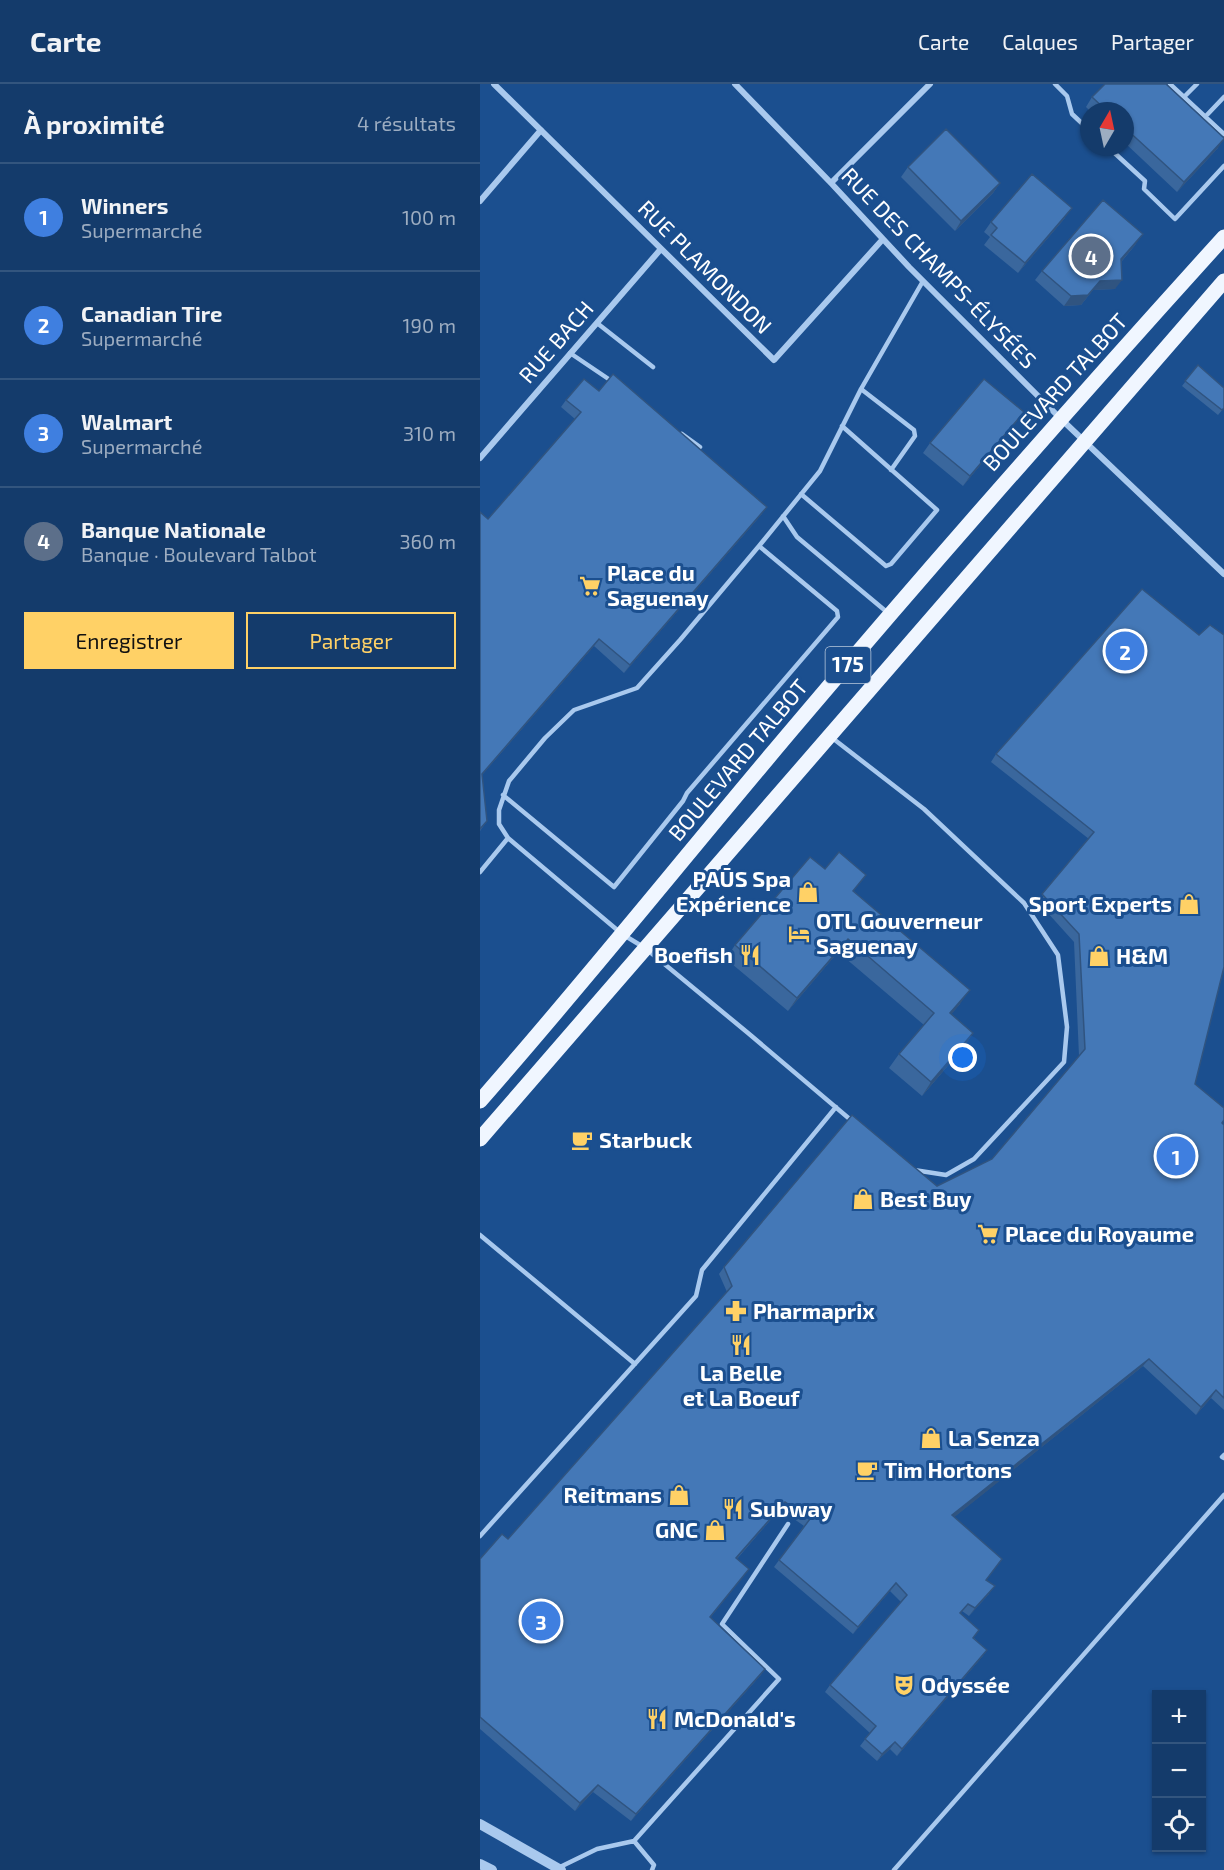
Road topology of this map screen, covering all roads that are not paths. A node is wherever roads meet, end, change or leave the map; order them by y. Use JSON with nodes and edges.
{"nodes":[{"id":1,"x":495,"y":84,"type":"edge"},
{"id":2,"x":735,"y":84,"type":"edge"},
{"id":3,"x":930,"y":84,"type":"edge"},
{"id":4,"x":1055,"y":84,"type":"edge"},
{"id":5,"x":1170,"y":84,"type":"edge"},
{"id":6,"x":1197,"y":84,"type":"edge"},
{"id":7,"x":1184,"y":97,"type":"junction"},
{"id":8,"x":1224,"y":97,"type":"edge"},
{"id":9,"x":1206,"y":117,"type":"junction"},
{"id":10,"x":1080,"y":122,"type":"edge"},
{"id":11,"x":541,"y":130,"type":"junction"},
{"id":12,"x":1224,"y":134,"type":"edge"},
{"id":13,"x":1118,"y":156,"type":"edge"},
{"id":14,"x":1224,"y":166,"type":"edge"},
{"id":15,"x":831,"y":183,"type":"junction"},
{"id":16,"x":480,"y":201,"type":"edge"},
{"id":17,"x":1224,"y":237,"type":"edge"},
{"id":18,"x":883,"y":239,"type":"junction"},
{"id":19,"x":660,"y":250,"type":"junction"},
{"id":20,"x":923,"y":281,"type":"junction"},
{"id":21,"x":1224,"y":282,"type":"edge"},
{"id":22,"x":597,"y":323,"type":"junction"},
{"id":23,"x":570,"y":353,"type":"junction"},
{"id":24,"x":653,"y":367,"type":"dead end"},
{"id":25,"x":620,"y":387,"type":"edge"},
{"id":26,"x":861,"y":389,"type":"junction"},
{"id":27,"x":1060,"y":418,"type":"junction"},
{"id":28,"x":842,"y":426,"type":"junction"},
{"id":29,"x":678,"y":431,"type":"edge"},
{"id":30,"x":1085,"y":441,"type":"junction"},
{"id":31,"x":700,"y":447,"type":"edge"},
{"id":32,"x":480,"y":458,"type":"edge"},
{"id":33,"x":891,"y":470,"type":"junction"},
{"id":34,"x":801,"y":494,"type":"junction"},
{"id":35,"x":783,"y":516,"type":"junction"},
{"id":36,"x":759,"y":546,"type":"junction"},
{"id":37,"x":1224,"y":574,"type":"edge"},
{"id":38,"x":891,"y":615,"type":"junction"},
{"id":39,"x":829,"y":736,"type":"junction"},
{"id":40,"x":503,"y":795,"type":"junction"},
{"id":41,"x":508,"y":838,"type":"junction"},
{"id":42,"x":480,"y":872,"type":"edge"},
{"id":43,"x":622,"y":934,"type":"junction"},
{"id":44,"x":645,"y":948,"type":"junction"},
{"id":45,"x":480,"y":1101,"type":"edge"},
{"id":46,"x":836,"y":1107,"type":"junction"},
{"id":47,"x":854,"y":1122,"type":"edge"},
{"id":48,"x":480,"y":1139,"type":"edge"},
{"id":49,"x":905,"y":1169,"type":"edge"},
{"id":50,"x":480,"y":1235,"type":"edge"},
{"id":51,"x":634,"y":1364,"type":"junction"},
{"id":52,"x":1224,"y":1495,"type":"edge"},
{"id":53,"x":788,"y":1524,"type":"dead end"},
{"id":54,"x":480,"y":1536,"type":"edge"},
{"id":55,"x":480,"y":1824,"type":"edge"},
{"id":56,"x":634,"y":1841,"type":"junction"},
{"id":57,"x":480,"y":1864,"type":"edge"},
{"id":58,"x":559,"y":1869,"type":"edge"},
{"id":59,"x":492,"y":1870,"type":"edge"},
{"id":60,"x":652,"y":1870,"type":"edge"},
{"id":61,"x":894,"y":1870,"type":"edge"}],
"edges":[{"from":1,"to":11,"type":"street","name":"RUE PLAMONDON"},
{"from":2,"to":15,"type":"street","name":"RUE DES CHAMPS-ÉLYSÉES"},
{"from":3,"to":15,"type":"street"},
{"from":4,"to":10,"type":"lane"},
{"from":5,"to":7,"type":"lane"},
{"from":6,"to":7,"type":"lane"},
{"from":7,"to":9,"type":"lane"},
{"from":8,"to":9,"type":"lane"},
{"from":9,"to":12,"type":"lane"},
{"from":11,"to":16,"type":"street"},
{"from":11,"to":19,"type":"street","name":"RUE PLAMONDON"},
{"from":13,"to":14,"type":"lane"},
{"from":15,"to":18,"type":"street","name":"RUE DES CHAMPS-ÉLYSÉES"},
{"from":17,"to":27,"type":"main road","name":"BOULEVARD TALBOT","number":"175"},
{"from":18,"to":19,"type":"street","name":"RUE PLAMONDON"},
{"from":18,"to":20,"type":"street","name":"RUE DES CHAMPS-ÉLYSÉES"},
{"from":19,"to":22,"type":"street","name":"RUE BACH"},
{"from":20,"to":26,"type":"lane"},
{"from":20,"to":27,"type":"street","name":"RUE DES CHAMPS-ÉLYSÉES"},
{"from":21,"to":30,"type":"main road","number":"175"},
{"from":22,"to":23,"type":"street","name":"RUE BACH"},
{"from":22,"to":24,"type":"lane"},
{"from":23,"to":25,"type":"lane"},
{"from":23,"to":32,"type":"street","name":"RUE BACH"},
{"from":26,"to":28,"type":"lane"},
{"from":26,"to":33,"type":"lane"},
{"from":27,"to":30,"type":"street","name":"RUE DES CHAMPS-ÉLYSÉES"},
{"from":27,"to":38,"type":"main road","name":"BOULEVARD TALBOT","number":"175"},
{"from":28,"to":33,"type":"lane"},
{"from":28,"to":34,"type":"lane"},
{"from":29,"to":31,"type":"lane"},
{"from":30,"to":37,"type":"street","name":"RUE DES CHAMPS-ÉLYSÉES"},
{"from":30,"to":39,"type":"main road","number":"175"},
{"from":33,"to":34,"type":"lane"},
{"from":34,"to":35,"type":"lane"},
{"from":35,"to":36,"type":"lane"},
{"from":35,"to":38,"type":"lane"},
{"from":36,"to":40,"type":"lane"},
{"from":36,"to":40,"type":"lane"},
{"from":38,"to":43,"type":"main road","name":"BOULEVARD TALBOT","number":"175"},
{"from":39,"to":44,"type":"main road","number":"175"},
{"from":39,"to":49,"type":"lane"},
{"from":40,"to":41,"type":"lane"},
{"from":41,"to":42,"type":"lane"},
{"from":41,"to":43,"type":"lane"},
{"from":43,"to":44,"type":"lane"},
{"from":43,"to":45,"type":"main road","name":"BOULEVARD TALBOT","number":"175"},
{"from":44,"to":46,"type":"lane"},
{"from":44,"to":48,"type":"main road","number":"175"},
{"from":46,"to":47,"type":"lane"},
{"from":46,"to":51,"type":"lane"},
{"from":50,"to":51,"type":"lane"},
{"from":51,"to":54,"type":"lane"},
{"from":52,"to":61,"type":"lane"},
{"from":53,"to":56,"type":"lane"},
{"from":55,"to":58,"type":"street"},
{"from":56,"to":58,"type":"lane"},
{"from":56,"to":60,"type":"lane"},
{"from":57,"to":59,"type":"street"}]}
